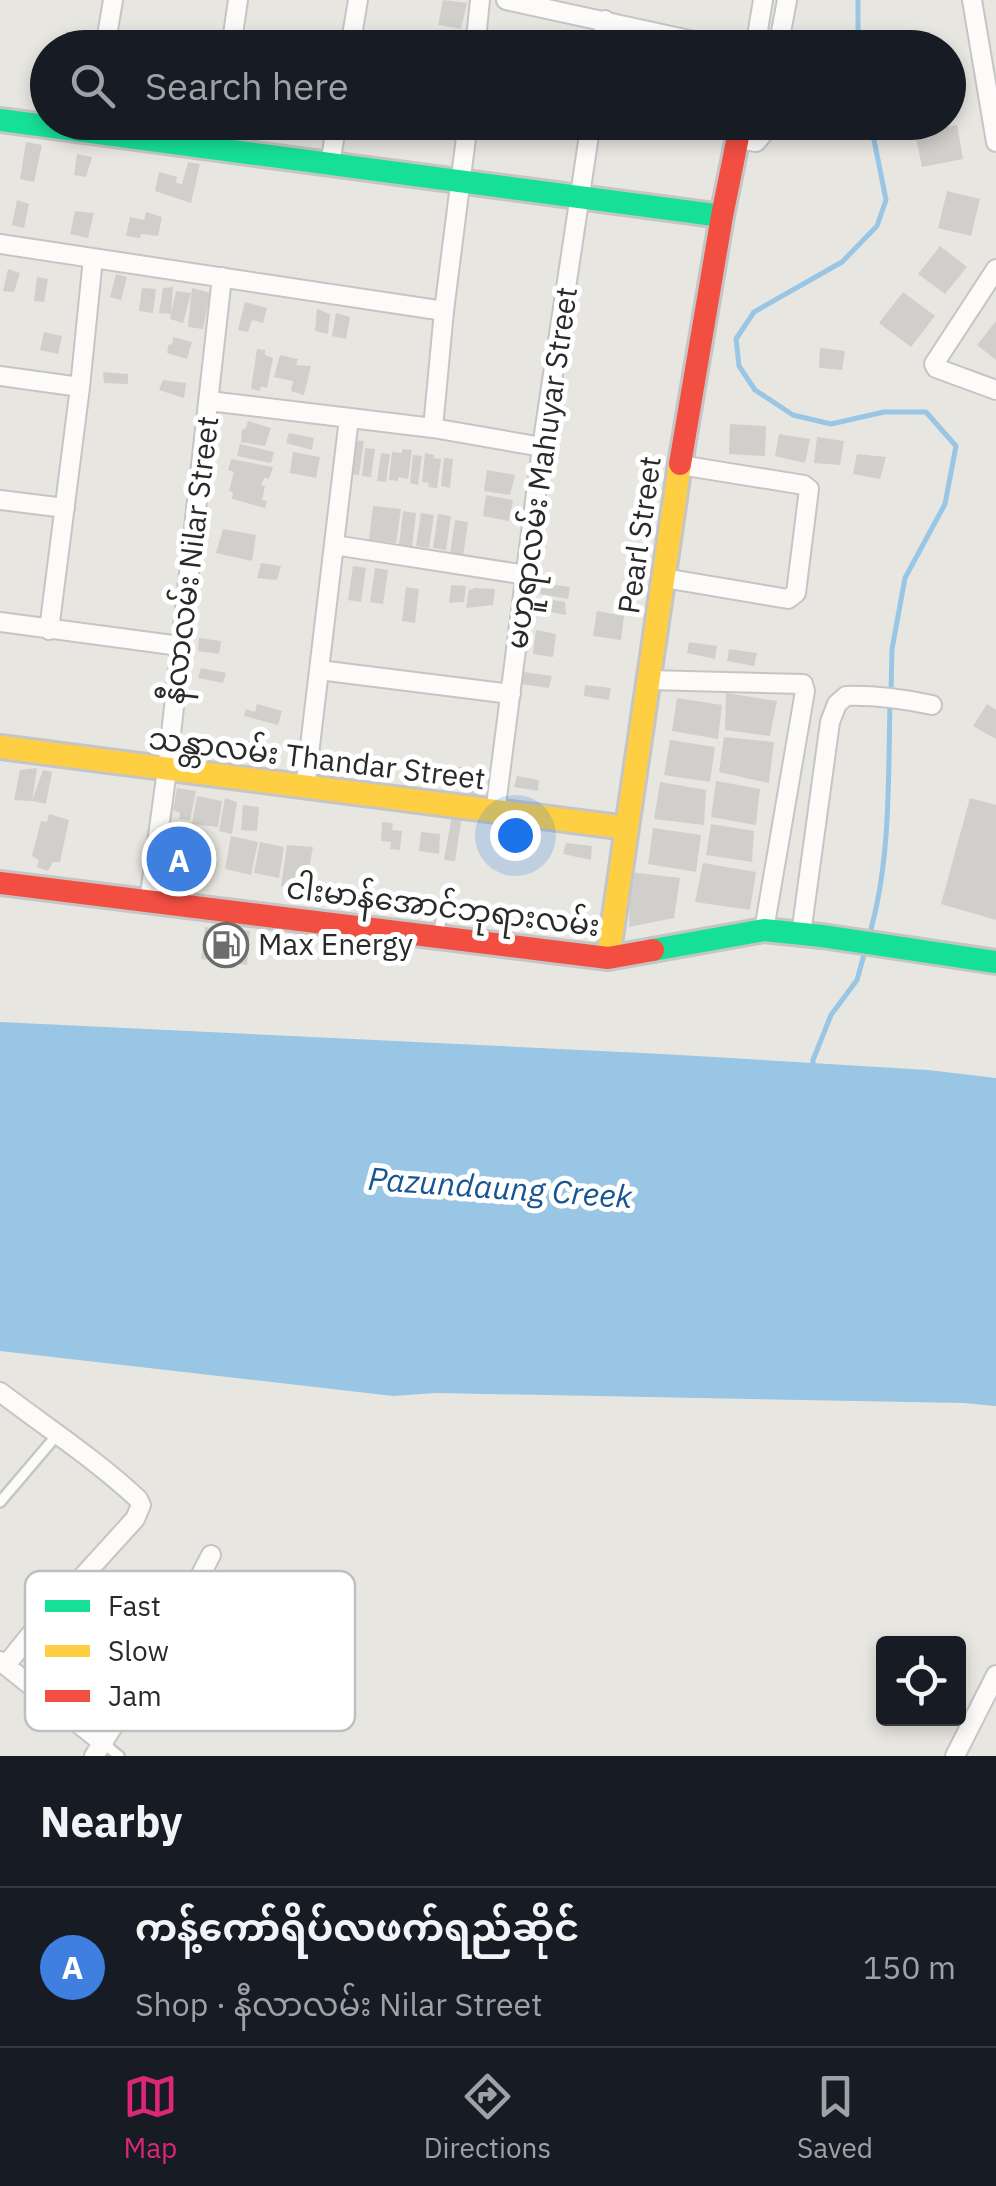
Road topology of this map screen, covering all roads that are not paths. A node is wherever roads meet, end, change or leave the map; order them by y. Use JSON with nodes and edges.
{"nodes":[{"id":1,"x":113,"y":0,"type":"edge"},
{"id":2,"x":238,"y":0,"type":"edge"},
{"id":3,"x":358,"y":0,"type":"edge"},
{"id":4,"x":480,"y":0,"type":"edge"},
{"id":5,"x":506,"y":0,"type":"edge"},
{"id":6,"x":763,"y":0,"type":"edge"},
{"id":7,"x":786,"y":0,"type":"edge"},
{"id":8,"x":972,"y":0,"type":"edge"},
{"id":9,"x":605,"y":20,"type":"junction"},
{"id":10,"x":108,"y":30,"type":"edge"},
{"id":11,"x":234,"y":30,"type":"edge"},
{"id":12,"x":353,"y":30,"type":"edge"},
{"id":13,"x":478,"y":30,"type":"edge"},
{"id":14,"x":604,"y":30,"type":"edge"},
{"id":15,"x":648,"y":30,"type":"edge"},
{"id":16,"x":758,"y":30,"type":"edge"},
{"id":17,"x":781,"y":30,"type":"edge"},
{"id":18,"x":0,"y":120,"type":"edge"},
{"id":19,"x":30,"y":123,"type":"edge"},
{"id":20,"x":162,"y":140,"type":"edge"},
{"id":21,"x":216,"y":140,"type":"edge"},
{"id":22,"x":334,"y":140,"type":"edge"},
{"id":23,"x":466,"y":140,"type":"edge"},
{"id":24,"x":589,"y":140,"type":"edge"},
{"id":25,"x":737,"y":140,"type":"edge"},
{"id":26,"x":996,"y":142,"type":"edge"},
{"id":27,"x":215,"y":149,"type":"junction"},
{"id":28,"x":330,"y":164,"type":"junction"},
{"id":29,"x":462,"y":182,"type":"junction"},
{"id":30,"x":581,"y":198,"type":"junction"},
{"id":31,"x":722,"y":216,"type":"junction"},
{"id":32,"x":0,"y":244,"type":"edge"},
{"id":33,"x":92,"y":258,"type":"junction"},
{"id":34,"x":996,"y":269,"type":"edge"},
{"id":35,"x":222,"y":277,"type":"junction"},
{"id":36,"x":444,"y":310,"type":"junction"},
{"id":37,"x":0,"y":376,"type":"edge"},
{"id":38,"x":80,"y":387,"type":"junction"},
{"id":39,"x":996,"y":390,"type":"edge"},
{"id":40,"x":209,"y":401,"type":"junction"},
{"id":41,"x":349,"y":418,"type":"junction"},
{"id":42,"x":433,"y":428,"type":"junction"},
{"id":43,"x":542,"y":448,"type":"junction"},
{"id":44,"x":680,"y":466,"type":"junction"},
{"id":45,"x":0,"y":500,"type":"edge"},
{"id":46,"x":65,"y":508,"type":"junction"},
{"id":47,"x":334,"y":545,"type":"junction"},
{"id":48,"x":526,"y":576,"type":"junction"},
{"id":49,"x":664,"y":578,"type":"junction"},
{"id":50,"x":0,"y":622,"type":"edge"},
{"id":51,"x":49,"y":630,"type":"junction"},
{"id":52,"x":180,"y":646,"type":"junction"},
{"id":53,"x":319,"y":670,"type":"junction"},
{"id":54,"x":649,"y":680,"type":"junction"},
{"id":55,"x":511,"y":694,"type":"junction"},
{"id":56,"x":932,"y":705,"type":"dead end"},
{"id":57,"x":0,"y":746,"type":"edge"},
{"id":58,"x":166,"y":770,"type":"junction"},
{"id":59,"x":305,"y":788,"type":"junction"},
{"id":60,"x":495,"y":813,"type":"junction"},
{"id":61,"x":627,"y":828,"type":"junction"},
{"id":62,"x":0,"y":883,"type":"edge"},
{"id":63,"x":149,"y":902,"type":"junction"},
{"id":64,"x":482,"y":910,"type":"dead end"},
{"id":65,"x":764,"y":930,"type":"junction"},
{"id":66,"x":801,"y":934,"type":"junction"},
{"id":67,"x":437,"y":937,"type":"junction"},
{"id":68,"x":608,"y":958,"type":"junction"},
{"id":69,"x":996,"y":962,"type":"edge"},
{"id":70,"x":0,"y":1392,"type":"edge"},
{"id":71,"x":57,"y":1435,"type":"junction"},
{"id":72,"x":0,"y":1502,"type":"edge"},
{"id":73,"x":211,"y":1554,"type":"dead end"},
{"id":74,"x":89,"y":1571,"type":"edge"},
{"id":75,"x":202,"y":1571,"type":"edge"},
{"id":76,"x":25,"y":1640,"type":"edge"},
{"id":77,"x":3,"y":1663,"type":"edge"},
{"id":78,"x":996,"y":1675,"type":"edge"},
{"id":79,"x":25,"y":1683,"type":"edge"},
{"id":80,"x":78,"y":1731,"type":"edge"},
{"id":81,"x":99,"y":1750,"type":"edge"},
{"id":82,"x":119,"y":1756,"type":"edge"},
{"id":83,"x":954,"y":1756,"type":"edge"}],
"edges":[{"from":1,"to":10,"type":"street"},
{"from":2,"to":11,"type":"street"},
{"from":3,"to":12,"type":"street"},
{"from":4,"to":13,"type":"street"},
{"from":5,"to":9,"type":"street"},
{"from":6,"to":16,"type":"street"},
{"from":7,"to":17,"type":"street"},
{"from":8,"to":26,"type":"street"},
{"from":9,"to":14,"type":"street"},
{"from":9,"to":15,"type":"street"},
{"from":18,"to":19,"type":"street"},
{"from":20,"to":27,"type":"street"},
{"from":21,"to":27,"type":"street"},
{"from":22,"to":28,"type":"street"},
{"from":23,"to":29,"type":"street"},
{"from":24,"to":30,"type":"street","name":"မဟူရာလမ်း Mahuyar Street"},
{"from":25,"to":31,"type":"street","name":"Pearl Street"},
{"from":27,"to":28,"type":"street"},
{"from":28,"to":29,"type":"street"},
{"from":29,"to":30,"type":"street"},
{"from":29,"to":36,"type":"street"},
{"from":30,"to":31,"type":"street"},
{"from":30,"to":43,"type":"street","name":"မဟူရာလမ်း Mahuyar Street"},
{"from":31,"to":44,"type":"street","name":"Pearl Street"},
{"from":32,"to":33,"type":"street"},
{"from":33,"to":35,"type":"street"},
{"from":33,"to":38,"type":"street"},
{"from":34,"to":39,"type":"street"},
{"from":35,"to":36,"type":"street"},
{"from":35,"to":40,"type":"street","name":"နီလာလမ်း Nilar Street"},
{"from":36,"to":42,"type":"street"},
{"from":37,"to":38,"type":"street"},
{"from":38,"to":46,"type":"street"},
{"from":40,"to":41,"type":"street"},
{"from":40,"to":52,"type":"street","name":"နီလာလမ်း Nilar Street"},
{"from":41,"to":42,"type":"street"},
{"from":41,"to":47,"type":"street"},
{"from":42,"to":43,"type":"street"},
{"from":43,"to":48,"type":"street","name":"မဟူရာလမ်း Mahuyar Street"},
{"from":44,"to":49,"type":"street","name":"Pearl Street"},
{"from":44,"to":49,"type":"street"},
{"from":45,"to":46,"type":"street"},
{"from":46,"to":51,"type":"street"},
{"from":47,"to":48,"type":"street"},
{"from":47,"to":53,"type":"street"},
{"from":48,"to":55,"type":"street","name":"မဟူရာလမ်း Mahuyar Street"},
{"from":49,"to":54,"type":"street","name":"Pearl Street"},
{"from":50,"to":51,"type":"street"},
{"from":51,"to":52,"type":"street"},
{"from":52,"to":58,"type":"street","name":"နီလာလမ်း Nilar Street"},
{"from":53,"to":55,"type":"street"},
{"from":53,"to":59,"type":"street"},
{"from":54,"to":61,"type":"street","name":"Pearl Street"},
{"from":54,"to":65,"type":"street"},
{"from":55,"to":60,"type":"street","name":"မဟူရာလမ်း Mahuyar Street"},
{"from":56,"to":66,"type":"street"},
{"from":57,"to":58,"type":"street","name":"သန္တာလမ်း Thandar Street"},
{"from":58,"to":59,"type":"street","name":"သန္တာလမ်း Thandar Street"},
{"from":58,"to":63,"type":"street","name":"နီလာလမ်း Nilar Street"},
{"from":59,"to":60,"type":"street","name":"သန္တာလမ်း Thandar Street"},
{"from":60,"to":61,"type":"street","name":"သန္တာလမ်း Thandar Street"},
{"from":61,"to":68,"type":"street","name":"Pearl Street"},
{"from":62,"to":63,"type":"street","name":"ငါးမာန်အောင်ဘုရားလမ်း"},
{"from":63,"to":67,"type":"street","name":"ငါးမာန်အောင်ဘုရားလမ်း"},
{"from":64,"to":67,"type":"lane"},
{"from":65,"to":66,"type":"street","name":"ငါးမာန်အောင်ဘုရားလမ်း"},
{"from":65,"to":68,"type":"street","name":"ငါးမာန်အောင်ဘုရားလမ်း"},
{"from":66,"to":69,"type":"street","name":"ငါးမာန်အောင်ဘုရားလမ်း"},
{"from":67,"to":68,"type":"street","name":"ငါးမာန်အောင်ဘုရားလမ်း"},
{"from":70,"to":71,"type":"street"},
{"from":71,"to":72,"type":"lane"},
{"from":71,"to":74,"type":"street"},
{"from":73,"to":75,"type":"street"},
{"from":76,"to":77,"type":"street"},
{"from":77,"to":79,"type":"street"},
{"from":78,"to":83,"type":"street"},
{"from":80,"to":81,"type":"street"},
{"from":81,"to":82,"type":"lane"}]}
